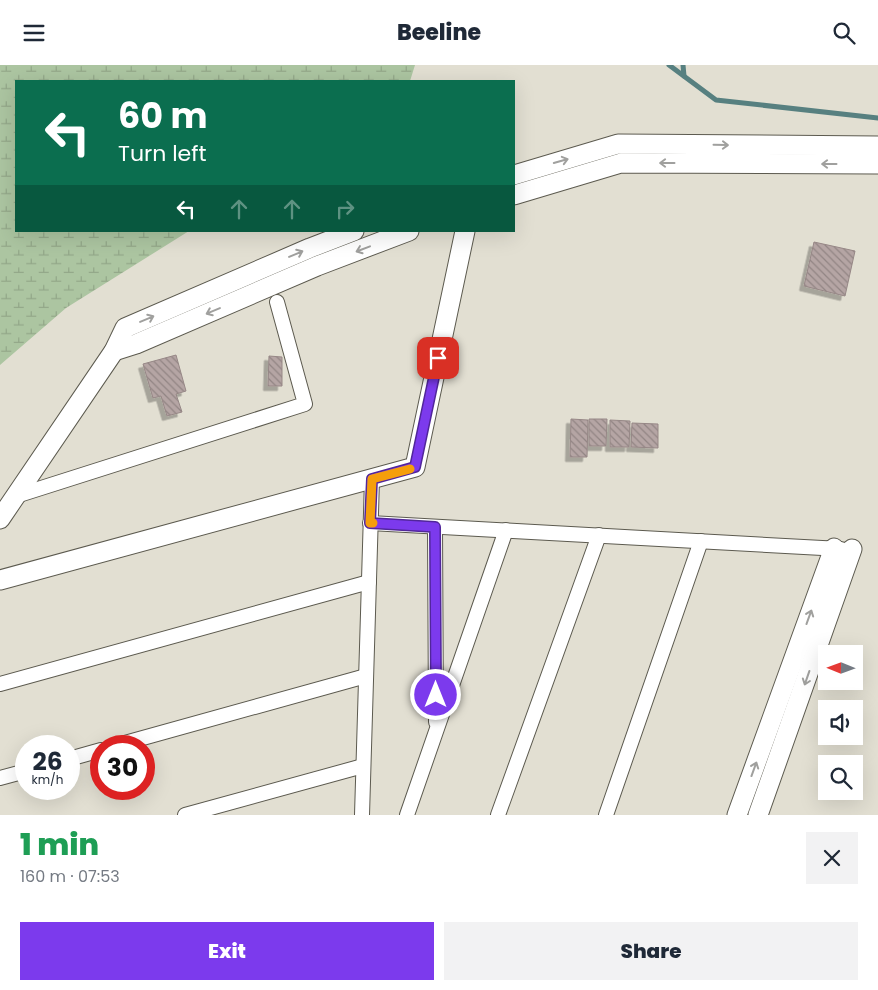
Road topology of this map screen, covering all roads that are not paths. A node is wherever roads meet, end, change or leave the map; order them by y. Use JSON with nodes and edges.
{"nodes":[{"id":1,"x":878,"y":146,"type":"edge"},
{"id":2,"x":878,"y":164,"type":"edge"},
{"id":3,"x":515,"y":175,"type":"edge"},
{"id":4,"x":515,"y":195,"type":"edge"},
{"id":5,"x":351,"y":232,"type":"edge"},
{"id":6,"x":406,"y":232,"type":"edge"},
{"id":7,"x":465,"y":232,"type":"edge"},
{"id":8,"x":277,"y":302,"type":"dead end"},
{"id":9,"x":114,"y":351,"type":"junction"},
{"id":10,"x":372,"y":479,"type":"junction"},
{"id":11,"x":16,"y":495,"type":"junction"},
{"id":12,"x":0,"y":519,"type":"edge"},
{"id":13,"x":370,"y":523,"type":"junction"},
{"id":14,"x":435,"y":527,"type":"junction"},
{"id":15,"x":506,"y":531,"type":"junction"},
{"id":16,"x":600,"y":535,"type":"junction"},
{"id":17,"x":701,"y":541,"type":"junction"},
{"id":18,"x":843,"y":549,"type":"junction"},
{"id":19,"x":0,"y":580,"type":"edge"},
{"id":20,"x":369,"y":582,"type":"junction"},
{"id":21,"x":366,"y":676,"type":"junction"},
{"id":22,"x":0,"y":684,"type":"edge"},
{"id":23,"x":436,"y":732,"type":"junction"},
{"id":24,"x":154,"y":735,"type":"edge"},
{"id":25,"x":363,"y":766,"type":"junction"},
{"id":26,"x":15,"y":774,"type":"edge"},
{"id":27,"x":0,"y":778,"type":"edge"},
{"id":28,"x":185,"y":815,"type":"edge"},
{"id":29,"x":362,"y":815,"type":"edge"},
{"id":30,"x":407,"y":815,"type":"edge"},
{"id":31,"x":498,"y":815,"type":"edge"},
{"id":32,"x":606,"y":815,"type":"edge"},
{"id":33,"x":737,"y":815,"type":"edge"},
{"id":34,"x":758,"y":815,"type":"edge"}],
"edges":[{"from":3,"to":1,"type":"street","one_way":true},
{"from":2,"to":4,"type":"street","one_way":true},
{"from":9,"to":5,"type":"street","one_way":true},
{"from":6,"to":9,"type":"street","one_way":true},
{"from":7,"to":10,"type":"street"},
{"from":8,"to":11,"type":"street"},
{"from":9,"to":11,"type":"street"},
{"from":10,"to":13,"type":"street"},
{"from":10,"to":19,"type":"street"},
{"from":11,"to":12,"type":"street"},
{"from":13,"to":14,"type":"street"},
{"from":13,"to":20,"type":"street"},
{"from":14,"to":15,"type":"street"},
{"from":14,"to":23,"type":"street"},
{"from":15,"to":16,"type":"street"},
{"from":15,"to":23,"type":"street"},
{"from":16,"to":17,"type":"street"},
{"from":16,"to":31,"type":"street"},
{"from":17,"to":18,"type":"street"},
{"from":17,"to":32,"type":"street"},
{"from":33,"to":18,"type":"street","one_way":true},
{"from":18,"to":34,"type":"street","one_way":true},
{"from":20,"to":21,"type":"street"},
{"from":20,"to":22,"type":"street"},
{"from":21,"to":24,"type":"street"},
{"from":21,"to":25,"type":"street"},
{"from":23,"to":30,"type":"street"},
{"from":25,"to":28,"type":"street"},
{"from":25,"to":29,"type":"street"},
{"from":26,"to":27,"type":"street"}]}
